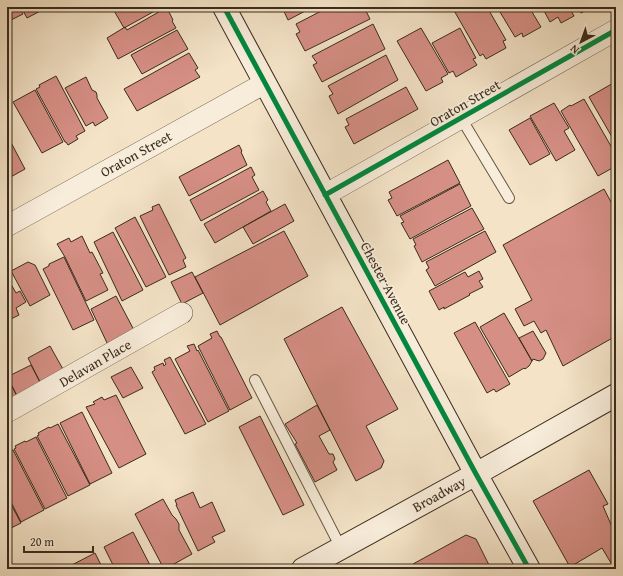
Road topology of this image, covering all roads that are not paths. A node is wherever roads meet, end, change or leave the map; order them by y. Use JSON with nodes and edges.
{"nodes":[{"id":1,"x":224,"y":7,"type":"edge"},
{"id":2,"x":616,"y":30,"type":"edge"},
{"id":3,"x":265,"y":84,"type":"junction"},
{"id":4,"x":461,"y":118,"type":"junction"},
{"id":5,"x":326,"y":195,"type":"junction"},
{"id":6,"x":509,"y":198,"type":"dead end"},
{"id":7,"x":7,"y":226,"type":"edge"},
{"id":8,"x":182,"y":313,"type":"dead end"},
{"id":9,"x":255,"y":380,"type":"dead end"},
{"id":10,"x":616,"y":395,"type":"edge"},
{"id":11,"x":7,"y":412,"type":"edge"},
{"id":12,"x":476,"y":474,"type":"junction"},
{"id":13,"x":341,"y":548,"type":"junction"},
{"id":14,"x":303,"y":569,"type":"edge"},
{"id":15,"x":529,"y":569,"type":"edge"}],
"edges":[{"from":1,"to":3,"type":"street","name":"Chester Avenue"},
{"from":2,"to":4,"type":"street","name":"Oraton Street"},
{"from":3,"to":5,"type":"street","name":"Chester Avenue"},
{"from":3,"to":7,"type":"street","name":"Oraton Street"},
{"from":4,"to":5,"type":"street","name":"Oraton Street"},
{"from":4,"to":6,"type":"lane"},
{"from":5,"to":12,"type":"street","name":"Chester Avenue"},
{"from":8,"to":11,"type":"street","name":"Delavan Place"},
{"from":9,"to":13,"type":"lane"},
{"from":10,"to":12,"type":"street","name":"Broadway"},
{"from":12,"to":13,"type":"street","name":"Broadway"},
{"from":12,"to":15,"type":"street","name":"Chester Avenue"},
{"from":13,"to":14,"type":"street","name":"Broadway"}]}
